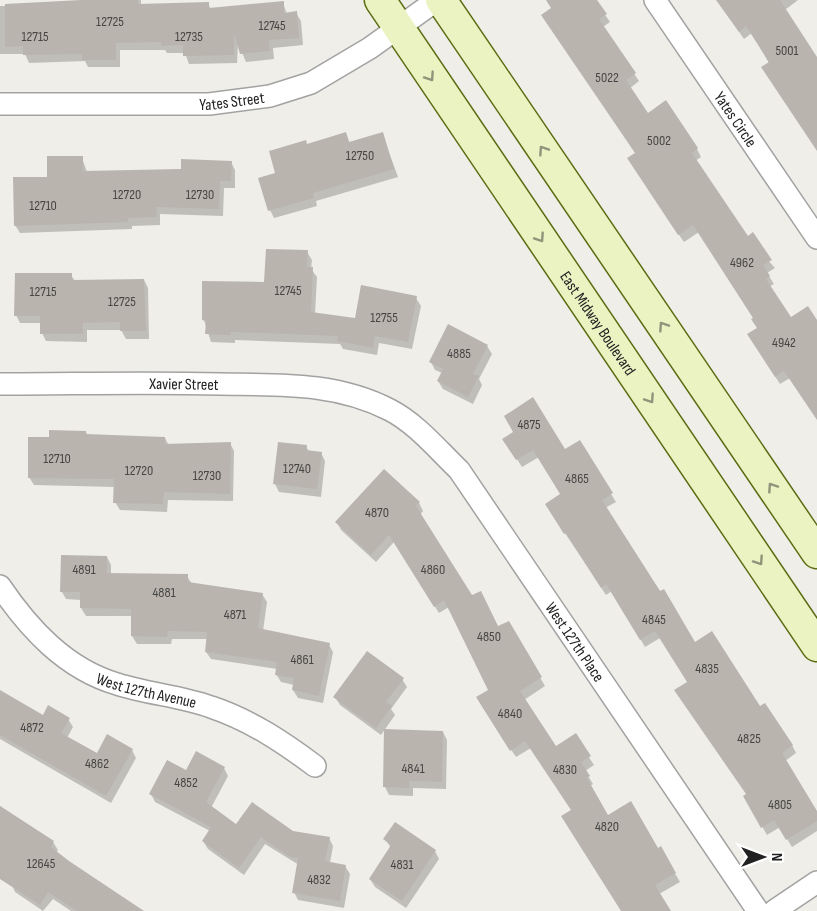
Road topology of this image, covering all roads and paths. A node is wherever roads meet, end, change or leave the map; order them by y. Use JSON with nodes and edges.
{"nodes":[{"id":1,"x":380,"y":0,"type":"edge"},
{"id":2,"x":439,"y":0,"type":"edge"},
{"id":3,"x":655,"y":0,"type":"edge"},
{"id":4,"x":398,"y":28,"type":"junction"},
{"id":5,"x":0,"y":104,"type":"edge"},
{"id":6,"x":817,"y":238,"type":"edge"},
{"id":7,"x":0,"y":384,"type":"edge"},
{"id":8,"x":367,"y":400,"type":"joint"},
{"id":9,"x":817,"y":553,"type":"edge"},
{"id":10,"x":0,"y":586,"type":"edge"},
{"id":11,"x":817,"y":646,"type":"edge"},
{"id":12,"x":315,"y":766,"type":"dead end"},
{"id":13,"x":817,"y":882,"type":"edge"},
{"id":14,"x":758,"y":911,"type":"edge"},
{"id":15,"x":774,"y":911,"type":"edge"}],
"edges":[{"from":1,"to":4,"type":"main road","name":"East Midway Boulevard"},
{"from":2,"to":4,"type":"street","name":"Yates Street"},
{"from":9,"to":2,"type":"main road","one_way":true},
{"from":3,"to":6,"type":"street","name":"Yates Circle"},
{"from":4,"to":5,"type":"street","name":"Yates Street"},
{"from":4,"to":11,"type":"main road","name":"East Midway Boulevard","one_way":true},
{"from":7,"to":8,"type":"street","name":"Xavier Street"},
{"from":8,"to":14,"type":"street","name":"West 127th Place"},
{"from":10,"to":12,"type":"street","name":"West 127th Avenue"},
{"from":13,"to":15,"type":"street"}]}
